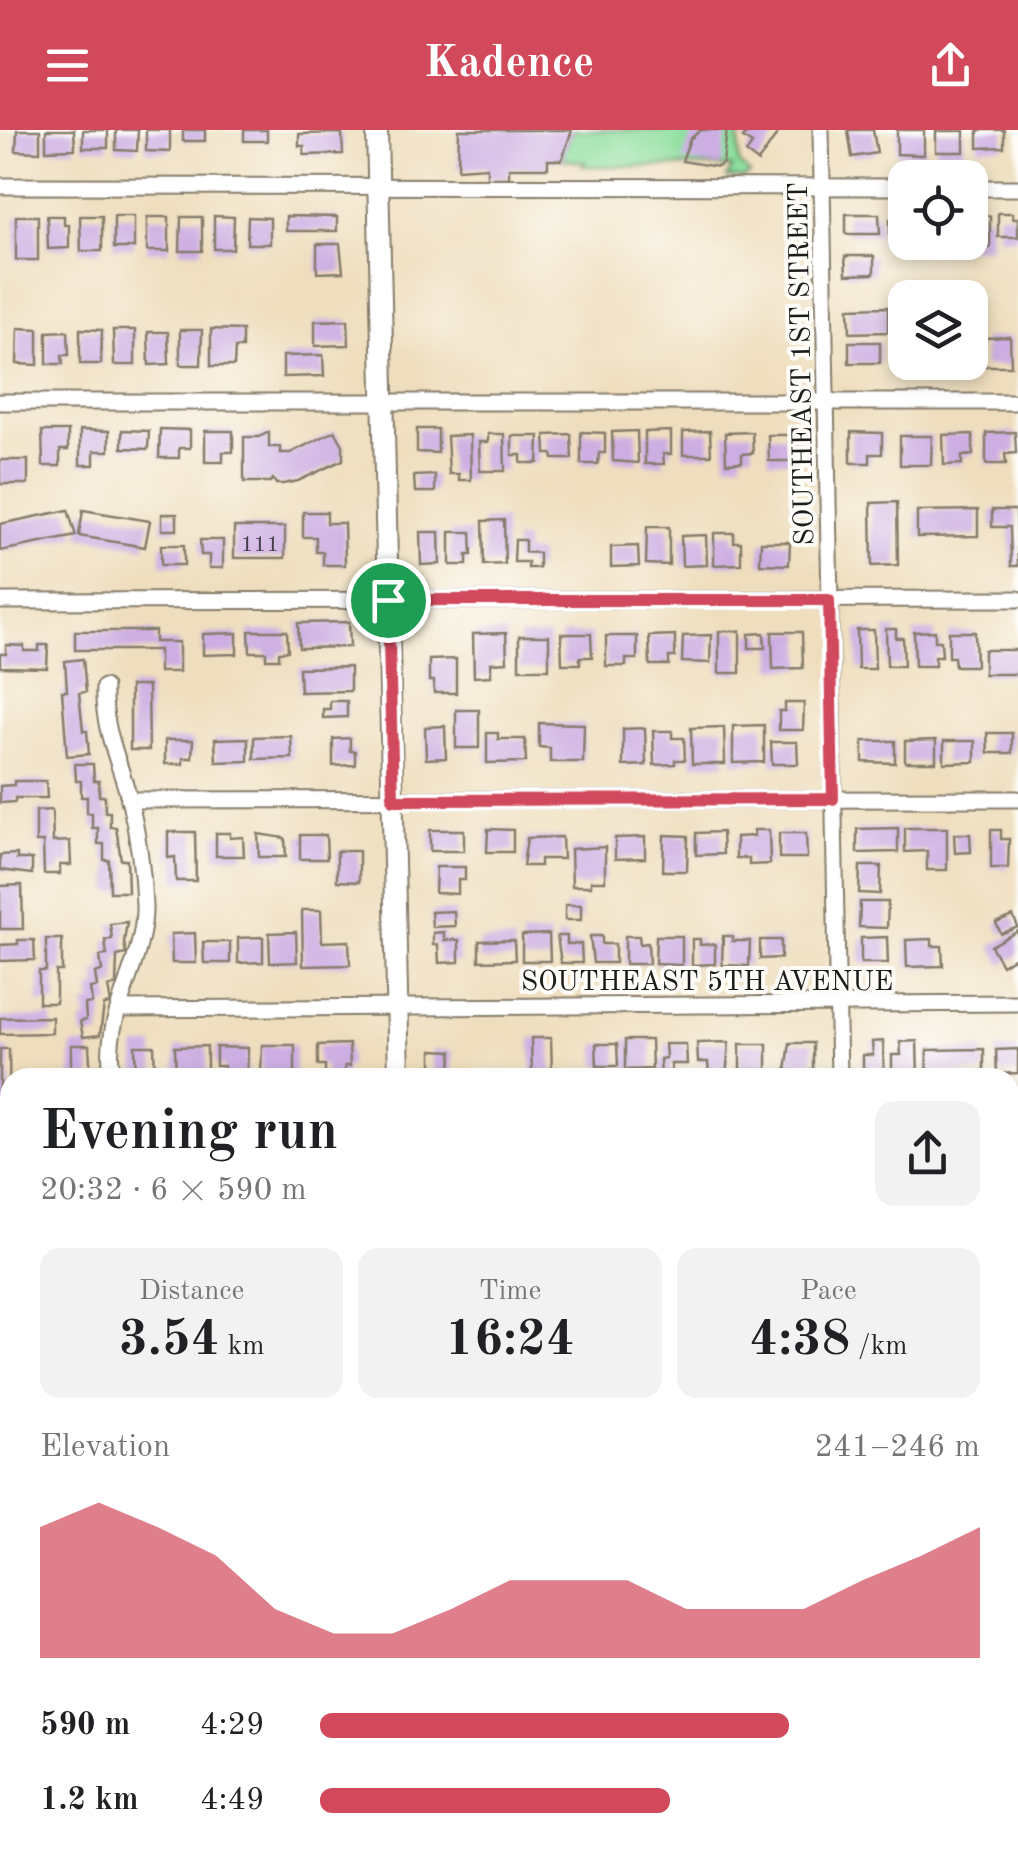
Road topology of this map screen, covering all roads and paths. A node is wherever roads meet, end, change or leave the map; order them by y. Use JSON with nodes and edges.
{"nodes":[{"id":1,"x":377,"y":130,"type":"edge"},
{"id":2,"x":820,"y":130,"type":"edge"},
{"id":3,"x":0,"y":186,"type":"edge"},
{"id":4,"x":822,"y":187,"type":"junction"},
{"id":5,"x":378,"y":188,"type":"junction"},
{"id":6,"x":888,"y":188,"type":"edge"},
{"id":7,"x":988,"y":188,"type":"edge"},
{"id":8,"x":1018,"y":188,"type":"edge"},
{"id":9,"x":825,"y":401,"type":"junction"},
{"id":10,"x":0,"y":402,"type":"edge"},
{"id":11,"x":1018,"y":402,"type":"edge"},
{"id":12,"x":383,"y":403,"type":"junction"},
{"id":13,"x":388,"y":600,"type":"junction"},
{"id":14,"x":829,"y":600,"type":"junction"},
{"id":15,"x":1018,"y":600,"type":"edge"},
{"id":16,"x":0,"y":601,"type":"edge"},
{"id":17,"x":104,"y":686,"type":"dead end"},
{"id":18,"x":833,"y":799,"type":"junction"},
{"id":19,"x":130,"y":800,"type":"junction"},
{"id":20,"x":393,"y":800,"type":"junction"},
{"id":21,"x":1018,"y":800,"type":"edge"},
{"id":22,"x":1018,"y":1004,"type":"edge"},
{"id":23,"x":838,"y":1005,"type":"junction"},
{"id":24,"x":397,"y":1007,"type":"junction"},
{"id":25,"x":120,"y":1009,"type":"junction"},
{"id":26,"x":112,"y":1068,"type":"edge"},
{"id":27,"x":398,"y":1068,"type":"edge"},
{"id":28,"x":839,"y":1068,"type":"edge"}],
"edges":[{"from":1,"to":5,"type":"street"},
{"from":2,"to":4,"type":"street","name":"SOUTHEAST 1ST STREET"},
{"from":3,"to":5,"type":"street"},
{"from":4,"to":5,"type":"street"},
{"from":4,"to":6,"type":"street"},
{"from":4,"to":9,"type":"street","name":"SOUTHEAST 1ST STREET"},
{"from":5,"to":12,"type":"street"},
{"from":7,"to":8,"type":"street"},
{"from":9,"to":11,"type":"street"},
{"from":9,"to":12,"type":"street"},
{"from":9,"to":14,"type":"street","name":"SOUTHEAST 1ST STREET"},
{"from":10,"to":12,"type":"street"},
{"from":12,"to":13,"type":"street"},
{"from":13,"to":14,"type":"street"},
{"from":13,"to":16,"type":"street"},
{"from":13,"to":20,"type":"street"},
{"from":14,"to":15,"type":"street"},
{"from":14,"to":18,"type":"street","name":"SOUTHEAST 1ST STREET"},
{"from":17,"to":19,"type":"street"},
{"from":18,"to":20,"type":"street"},
{"from":18,"to":21,"type":"street"},
{"from":18,"to":23,"type":"street","name":"SOUTHEAST 1ST STREET"},
{"from":19,"to":20,"type":"street"},
{"from":19,"to":25,"type":"street"},
{"from":20,"to":24,"type":"street"},
{"from":22,"to":23,"type":"street","name":"SOUTHEAST 5TH AVENUE"},
{"from":23,"to":24,"type":"street","name":"SOUTHEAST 5TH AVENUE"},
{"from":23,"to":28,"type":"street","name":"SOUTHEAST 1ST STREET"},
{"from":24,"to":25,"type":"street","name":"SOUTHEAST 5TH AVENUE"},
{"from":24,"to":27,"type":"street"},
{"from":25,"to":26,"type":"street"}]}
